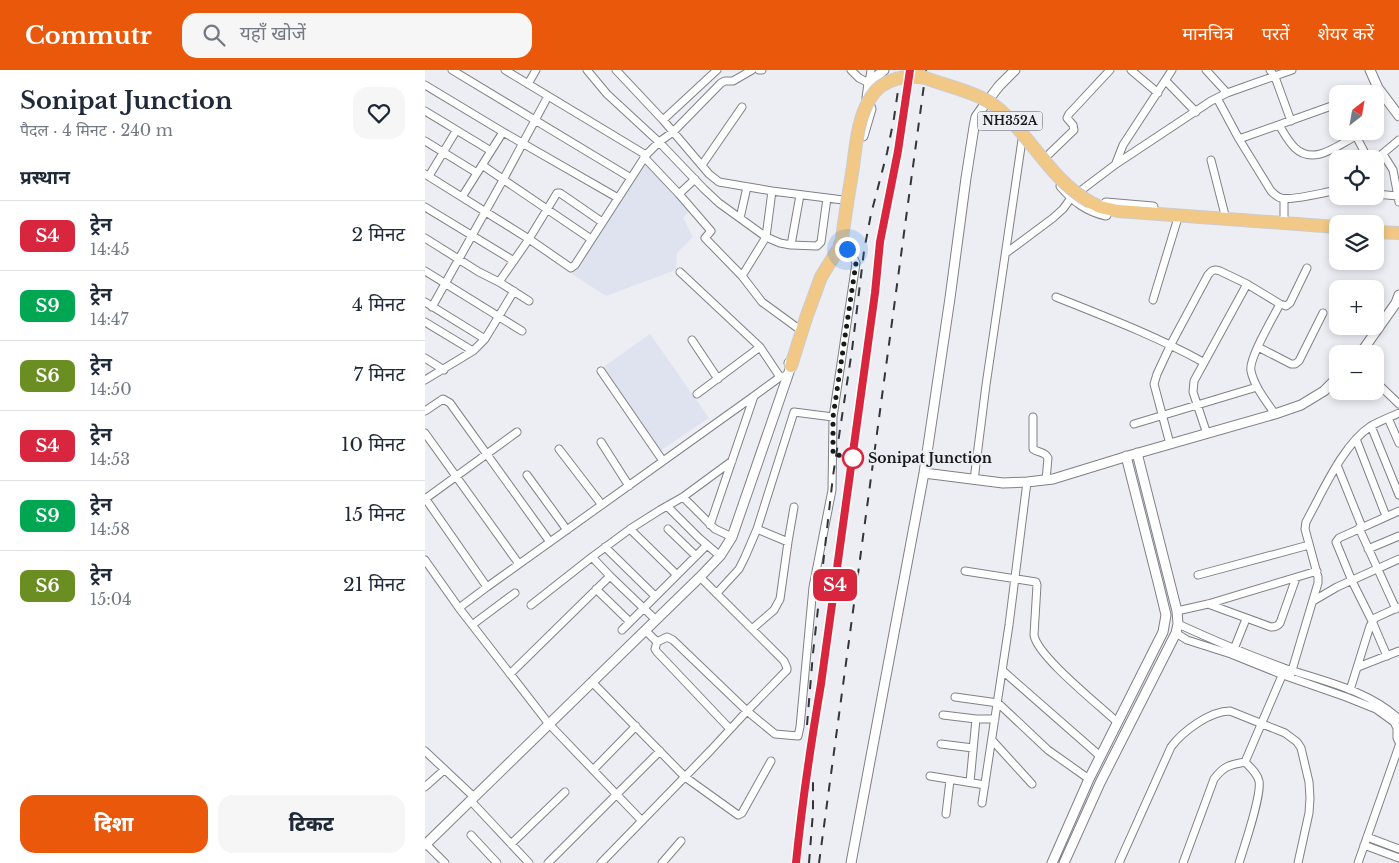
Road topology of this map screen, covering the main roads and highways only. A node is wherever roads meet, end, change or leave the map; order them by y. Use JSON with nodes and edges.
{"nodes":[{"id":1,"x":909,"y":70,"type":"edge"},
{"id":2,"x":925,"y":78,"type":"junction"},
{"id":3,"x":1329,"y":226,"type":"edge"},
{"id":4,"x":1384,"y":227,"type":"edge"},
{"id":5,"x":1399,"y":228,"type":"edge"},
{"id":6,"x":1384,"y":232,"type":"edge"},
{"id":7,"x":1399,"y":233,"type":"edge"},
{"id":8,"x":786,"y":372,"type":"road end"}],
"edges":[{"from":1,"to":2,"type":"highway","number":"NH352A","bridge":true},
{"from":2,"to":3,"type":"highway","number":"NH352A","bridge":true},
{"from":2,"to":8,"type":"highway","bridge":true},
{"from":4,"to":5,"type":"highway"},
{"from":6,"to":7,"type":"highway"}]}
